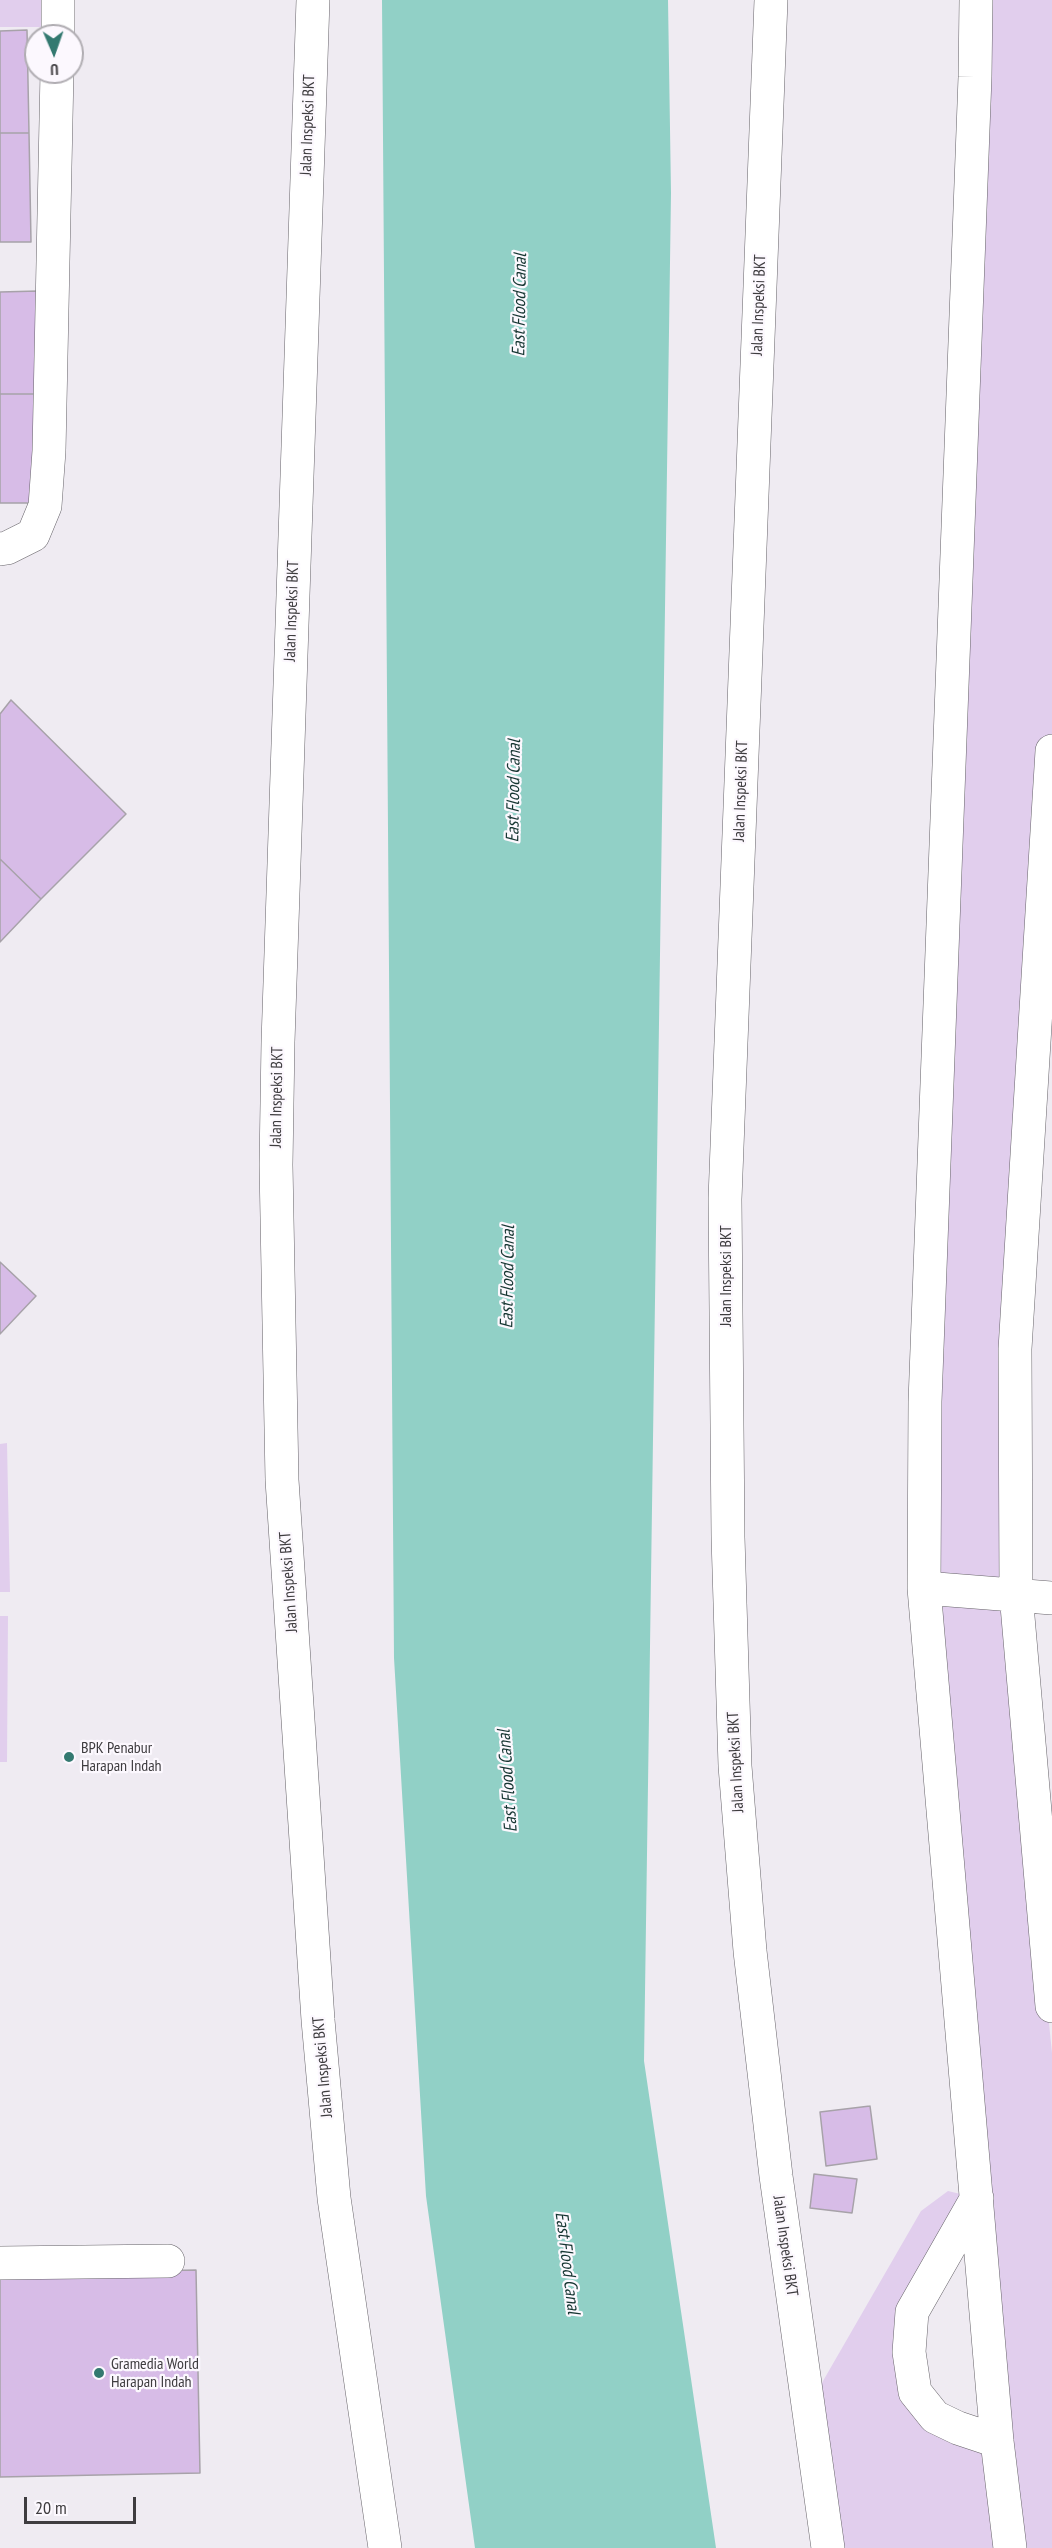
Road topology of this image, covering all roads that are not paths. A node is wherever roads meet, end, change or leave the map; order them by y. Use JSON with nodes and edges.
{"nodes":[{"id":1,"x":58,"y":0,"type":"edge"},
{"id":2,"x":313,"y":0,"type":"edge"},
{"id":3,"x":771,"y":0,"type":"edge"},
{"id":4,"x":976,"y":0,"type":"edge"},
{"id":5,"x":58,"y":24,"type":"edge"},
{"id":6,"x":57,"y":84,"type":"edge"},
{"id":7,"x":0,"y":549,"type":"edge"},
{"id":8,"x":1052,"y":751,"type":"edge"},
{"id":9,"x":924,"y":1588,"type":"junction"},
{"id":10,"x":1016,"y":1594,"type":"junction"},
{"id":11,"x":1052,"y":1599,"type":"edge"},
{"id":12,"x":1052,"y":2006,"type":"edge"},
{"id":13,"x":977,"y":2198,"type":"junction"},
{"id":14,"x":168,"y":2261,"type":"dead end"},
{"id":15,"x":0,"y":2264,"type":"edge"},
{"id":16,"x":997,"y":2441,"type":"junction"},
{"id":17,"x":385,"y":2548,"type":"edge"},
{"id":18,"x":828,"y":2548,"type":"edge"},
{"id":19,"x":1010,"y":2548,"type":"edge"}],
"edges":[{"from":1,"to":5,"type":"street"},
{"from":2,"to":17,"type":"street","name":"Jalan Inspeksi BKT"},
{"from":3,"to":18,"type":"street","name":"Jalan Inspeksi BKT"},
{"from":4,"to":9,"type":"street"},
{"from":6,"to":7,"type":"street"},
{"from":8,"to":10,"type":"street"},
{"from":9,"to":10,"type":"street"},
{"from":9,"to":13,"type":"street"},
{"from":10,"to":11,"type":"street"},
{"from":10,"to":12,"type":"street"},
{"from":13,"to":16,"type":"street"},
{"from":13,"to":16,"type":"street"},
{"from":14,"to":15,"type":"street"},
{"from":16,"to":19,"type":"street"}]}
